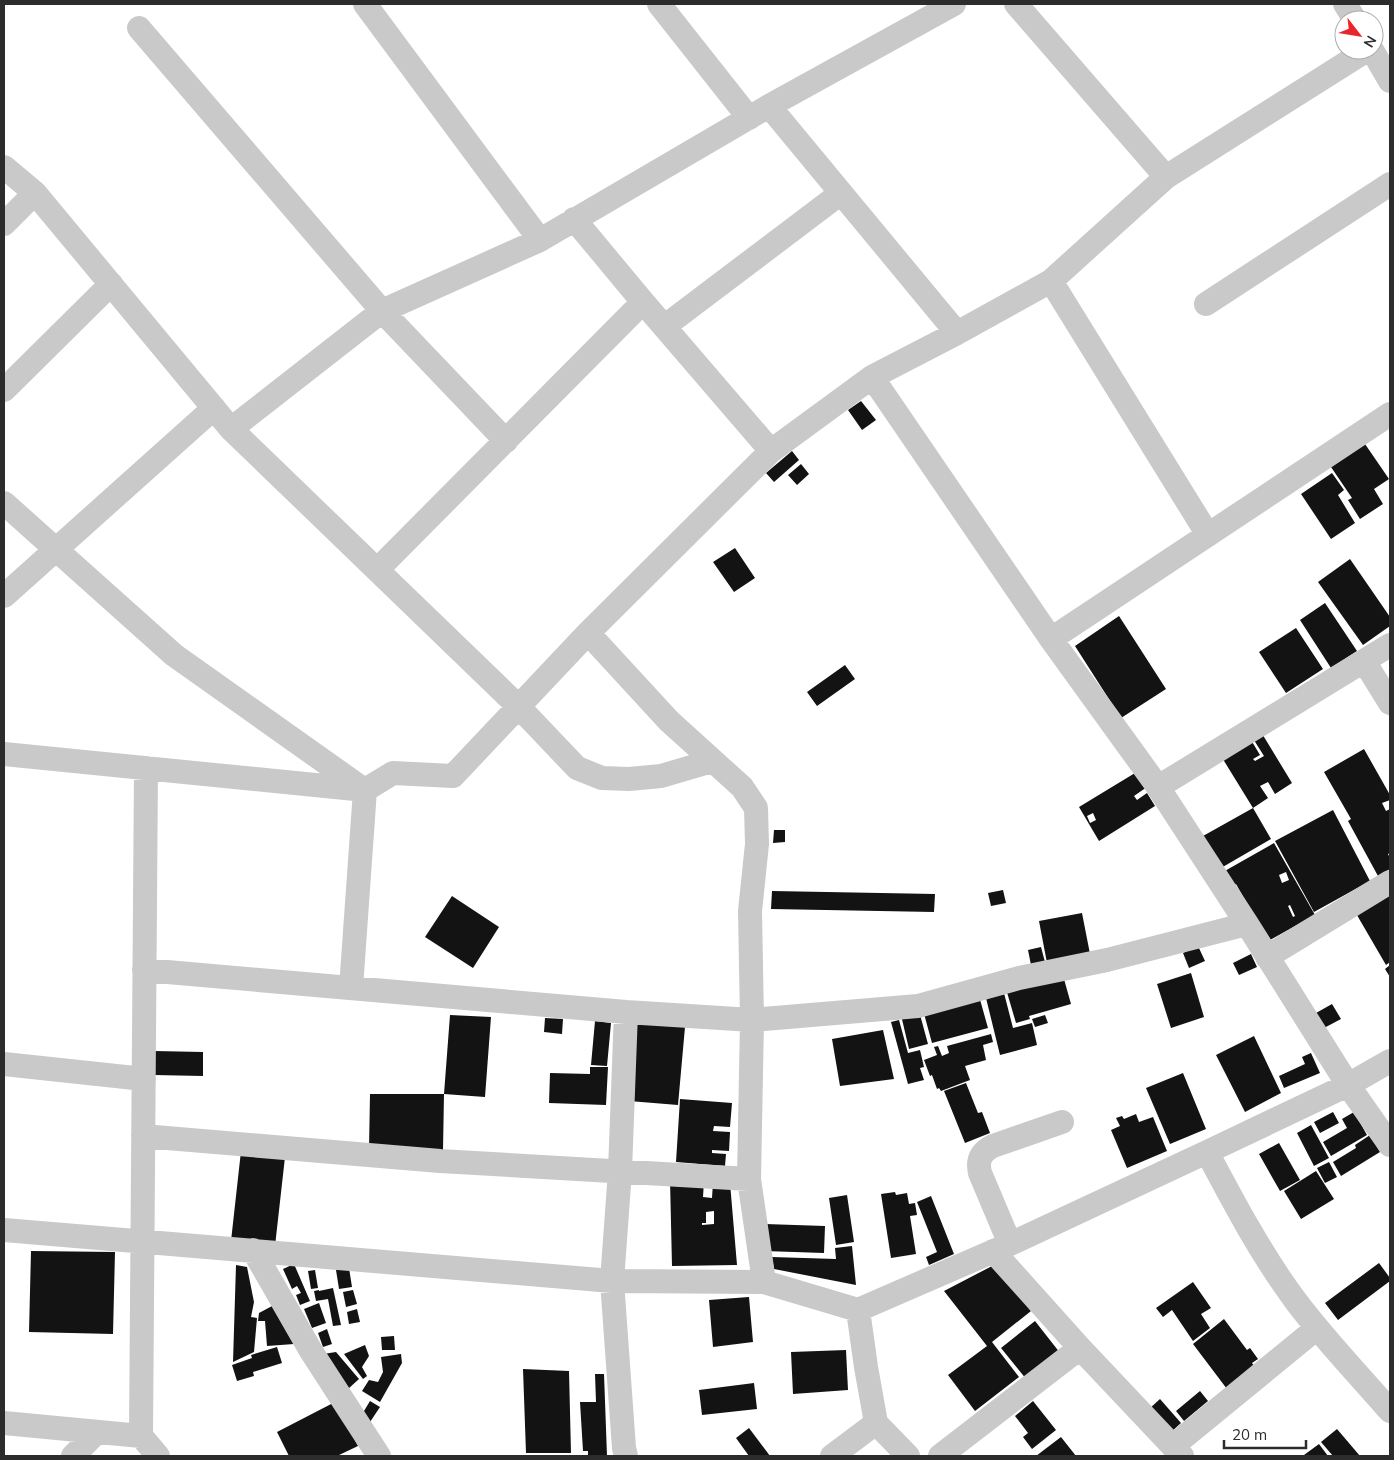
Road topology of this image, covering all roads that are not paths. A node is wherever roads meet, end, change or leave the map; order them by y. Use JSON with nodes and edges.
{"nodes":[{"id":1,"x":365,"y":4,"type":"edge"},
{"id":2,"x":659,"y":4,"type":"edge"},
{"id":3,"x":954,"y":4,"type":"edge"},
{"id":4,"x":1016,"y":4,"type":"edge"},
{"id":5,"x":139,"y":28,"type":"dead end"},
{"id":6,"x":1351,"y":60,"type":"edge"},
{"id":7,"x":1378,"y":60,"type":"edge"},
{"id":8,"x":1390,"y":81,"type":"edge"},
{"id":9,"x":759,"y":112,"type":"junction"},
{"id":10,"x":4,"y":166,"type":"edge"},
{"id":11,"x":1166,"y":177,"type":"junction"},
{"id":12,"x":1390,"y":184,"type":"edge"},
{"id":13,"x":841,"y":193,"type":"junction"},
{"id":14,"x":35,"y":194,"type":"junction"},
{"id":15,"x":574,"y":218,"type":"junction"},
{"id":16,"x":4,"y":224,"type":"edge"},
{"id":17,"x":540,"y":240,"type":"junction"},
{"id":18,"x":1051,"y":281,"type":"junction"},
{"id":19,"x":111,"y":284,"type":"junction"},
{"id":20,"x":643,"y":302,"type":"junction"},
{"id":21,"x":1206,"y":304,"type":"dead end"},
{"id":22,"x":382,"y":311,"type":"junction"},
{"id":23,"x":665,"y":326,"type":"junction"},
{"id":24,"x":957,"y":333,"type":"junction"},
{"id":25,"x":872,"y":377,"type":"junction"},
{"id":26,"x":4,"y":390,"type":"edge"},
{"id":27,"x":214,"y":408,"type":"junction"},
{"id":28,"x":1390,"y":414,"type":"edge"},
{"id":29,"x":231,"y":429,"type":"junction"},
{"id":30,"x":506,"y":440,"type":"junction"},
{"id":31,"x":771,"y":451,"type":"junction"},
{"id":32,"x":5,"y":507,"type":"edge"},
{"id":33,"x":1208,"y":534,"type":"junction"},
{"id":34,"x":56,"y":550,"type":"junction"},
{"id":35,"x":377,"y":570,"type":"junction"},
{"id":36,"x":4,"y":596,"type":"edge"},
{"id":37,"x":588,"y":634,"type":"junction"},
{"id":38,"x":1051,"y":639,"type":"junction"},
{"id":39,"x":1390,"y":645,"type":"edge"},
{"id":40,"x":1364,"y":661,"type":"junction"},
{"id":41,"x":1390,"y":703,"type":"edge"},
{"id":42,"x":518,"y":706,"type":"junction"},
{"id":43,"x":4,"y":754,"type":"edge"},
{"id":44,"x":712,"y":761,"type":"junction"},
{"id":45,"x":146,"y":768,"type":"junction"},
{"id":46,"x":1158,"y":787,"type":"junction"},
{"id":47,"x":365,"y":790,"type":"junction"},
{"id":48,"x":1390,"y":882,"type":"edge"},
{"id":49,"x":1247,"y":924,"type":"junction"},
{"id":50,"x":1268,"y":957,"type":"junction"},
{"id":51,"x":144,"y":970,"type":"junction"},
{"id":52,"x":351,"y":988,"type":"junction"},
{"id":53,"x":626,"y":1012,"type":"junction"},
{"id":54,"x":752,"y":1020,"type":"junction"},
{"id":55,"x":1390,"y":1061,"type":"edge"},
{"id":56,"x":4,"y":1064,"type":"edge"},
{"id":57,"x":144,"y":1079,"type":"junction"},
{"id":58,"x":1348,"y":1085,"type":"junction"},
{"id":59,"x":1062,"y":1122,"type":"dead end"},
{"id":60,"x":143,"y":1136,"type":"junction"},
{"id":61,"x":1390,"y":1145,"type":"edge"},
{"id":62,"x":1207,"y":1152,"type":"junction"},
{"id":63,"x":620,"y":1171,"type":"junction"},
{"id":64,"x":749,"y":1179,"type":"junction"},
{"id":65,"x":4,"y":1230,"type":"edge"},
{"id":66,"x":143,"y":1242,"type":"junction"},
{"id":67,"x":1002,"y":1247,"type":"junction"},
{"id":68,"x":253,"y":1250,"type":"junction"},
{"id":69,"x":612,"y":1281,"type":"junction"},
{"id":70,"x":764,"y":1282,"type":"junction"},
{"id":71,"x":858,"y":1310,"type":"junction"},
{"id":72,"x":1317,"y":1328,"type":"junction"},
{"id":73,"x":1080,"y":1348,"type":"junction"},
{"id":74,"x":1390,"y":1410,"type":"edge"},
{"id":75,"x":4,"y":1423,"type":"edge"},
{"id":76,"x":876,"y":1423,"type":"junction"},
{"id":77,"x":98,"y":1432,"type":"junction"},
{"id":78,"x":141,"y":1436,"type":"junction"},
{"id":79,"x":1177,"y":1451,"type":"edge"},
{"id":80,"x":376,"y":1455,"type":"edge"},
{"id":81,"x":73,"y":1456,"type":"edge"},
{"id":82,"x":158,"y":1456,"type":"edge"},
{"id":83,"x":626,"y":1456,"type":"edge"},
{"id":84,"x":832,"y":1456,"type":"edge"},
{"id":85,"x":908,"y":1456,"type":"edge"},
{"id":86,"x":940,"y":1456,"type":"edge"}],
"edges":[{"from":1,"to":17,"type":"street"},
{"from":2,"to":9,"type":"street"},
{"from":3,"to":9,"type":"street"},
{"from":4,"to":11,"type":"street"},
{"from":5,"to":22,"type":"street"},
{"from":6,"to":11,"type":"street"},
{"from":7,"to":8,"type":"street"},
{"from":9,"to":13,"type":"street"},
{"from":9,"to":15,"type":"street"},
{"from":10,"to":14,"type":"street"},
{"from":11,"to":18,"type":"street"},
{"from":12,"to":21,"type":"street"},
{"from":13,"to":23,"type":"street"},
{"from":13,"to":24,"type":"street"},
{"from":14,"to":16,"type":"street"},
{"from":14,"to":19,"type":"street"},
{"from":15,"to":17,"type":"street"},
{"from":15,"to":20,"type":"street"},
{"from":17,"to":22,"type":"street"},
{"from":18,"to":24,"type":"street"},
{"from":18,"to":33,"type":"street"},
{"from":19,"to":26,"type":"street"},
{"from":19,"to":27,"type":"street"},
{"from":20,"to":23,"type":"street"},
{"from":20,"to":30,"type":"street"},
{"from":22,"to":29,"type":"street"},
{"from":22,"to":30,"type":"street"},
{"from":23,"to":31,"type":"street"},
{"from":24,"to":25,"type":"street"},
{"from":25,"to":31,"type":"street"},
{"from":25,"to":38,"type":"street"},
{"from":27,"to":29,"type":"street"},
{"from":27,"to":34,"type":"street"},
{"from":28,"to":33,"type":"street"},
{"from":29,"to":35,"type":"street"},
{"from":30,"to":35,"type":"street"},
{"from":31,"to":37,"type":"street"},
{"from":32,"to":34,"type":"street"},
{"from":33,"to":38,"type":"street"},
{"from":34,"to":36,"type":"street"},
{"from":34,"to":47,"type":"street"},
{"from":35,"to":42,"type":"street"},
{"from":37,"to":42,"type":"street"},
{"from":37,"to":44,"type":"street"},
{"from":38,"to":46,"type":"street"},
{"from":39,"to":40,"type":"street"},
{"from":40,"to":41,"type":"street"},
{"from":40,"to":46,"type":"street"},
{"from":42,"to":44,"type":"street"},
{"from":42,"to":47,"type":"street"},
{"from":43,"to":45,"type":"street"},
{"from":44,"to":54,"type":"street"},
{"from":45,"to":47,"type":"street"},
{"from":45,"to":51,"type":"street"},
{"from":46,"to":49,"type":"street"},
{"from":47,"to":52,"type":"street"},
{"from":48,"to":50,"type":"street"},
{"from":49,"to":50,"type":"street"},
{"from":49,"to":54,"type":"street"},
{"from":50,"to":58,"type":"street"},
{"from":51,"to":52,"type":"street"},
{"from":51,"to":57,"type":"street"},
{"from":52,"to":53,"type":"street"},
{"from":53,"to":54,"type":"street"},
{"from":53,"to":63,"type":"street"},
{"from":54,"to":64,"type":"street"},
{"from":55,"to":58,"type":"street"},
{"from":56,"to":57,"type":"street"},
{"from":57,"to":60,"type":"street"},
{"from":58,"to":61,"type":"street"},
{"from":58,"to":62,"type":"street"},
{"from":59,"to":67,"type":"street"},
{"from":60,"to":63,"type":"street"},
{"from":60,"to":66,"type":"street"},
{"from":62,"to":67,"type":"street"},
{"from":62,"to":72,"type":"street"},
{"from":63,"to":64,"type":"street"},
{"from":63,"to":69,"type":"street"},
{"from":64,"to":70,"type":"street"},
{"from":65,"to":66,"type":"street"},
{"from":66,"to":68,"type":"street"},
{"from":66,"to":78,"type":"street"},
{"from":67,"to":71,"type":"street"},
{"from":67,"to":73,"type":"street"},
{"from":68,"to":69,"type":"street"},
{"from":68,"to":80,"type":"street"},
{"from":69,"to":70,"type":"street"},
{"from":69,"to":83,"type":"street"},
{"from":70,"to":71,"type":"street"},
{"from":71,"to":76,"type":"street"},
{"from":72,"to":74,"type":"street"},
{"from":72,"to":79,"type":"street"},
{"from":73,"to":79,"type":"street"},
{"from":73,"to":86,"type":"street"},
{"from":75,"to":77,"type":"street"},
{"from":76,"to":84,"type":"street"},
{"from":76,"to":85,"type":"street"},
{"from":77,"to":78,"type":"street"},
{"from":77,"to":81,"type":"street"},
{"from":78,"to":82,"type":"street"}]}
